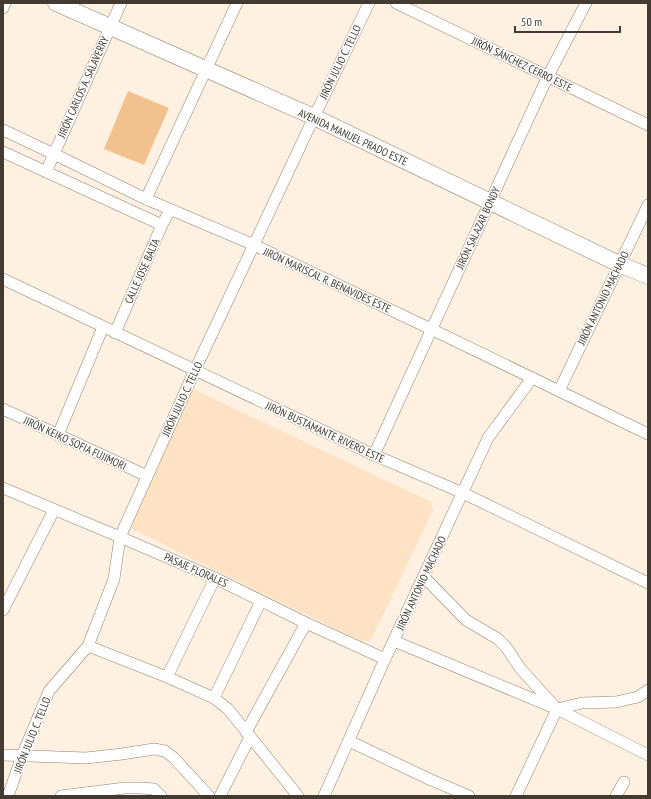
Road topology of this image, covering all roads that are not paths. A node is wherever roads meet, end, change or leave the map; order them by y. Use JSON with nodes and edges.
{"nodes":[{"id":1,"x":6,"y":3,"type":"edge"},
{"id":2,"x":56,"y":3,"type":"edge"},
{"id":3,"x":121,"y":3,"type":"edge"},
{"id":4,"x":237,"y":3,"type":"edge"},
{"id":5,"x":369,"y":3,"type":"edge"},
{"id":6,"x":396,"y":3,"type":"edge"},
{"id":7,"x":586,"y":3,"type":"edge"},
{"id":8,"x":3,"y":8,"type":"edge"},
{"id":9,"x":110,"y":27,"type":"junction"},
{"id":10,"x":206,"y":69,"type":"junction"},
{"id":11,"x":548,"y":76,"type":"junction"},
{"id":12,"x":314,"y":117,"type":"junction"},
{"id":13,"x":648,"y":124,"type":"edge"},
{"id":14,"x":3,"y":130,"type":"edge"},
{"id":15,"x":3,"y":152,"type":"edge"},
{"id":16,"x":54,"y":154,"type":"junction"},
{"id":17,"x":46,"y":172,"type":"junction"},
{"id":18,"x":146,"y":199,"type":"junction"},
{"id":19,"x":490,"y":202,"type":"junction"},
{"id":20,"x":648,"y":205,"type":"edge"},
{"id":21,"x":170,"y":210,"type":"junction"},
{"id":22,"x":162,"y":225,"type":"junction"},
{"id":23,"x":254,"y":245,"type":"junction"},
{"id":24,"x":619,"y":264,"type":"junction"},
{"id":25,"x":648,"y":276,"type":"edge"},
{"id":26,"x":3,"y":279,"type":"edge"},
{"id":27,"x":103,"y":327,"type":"junction"},
{"id":28,"x":431,"y":329,"type":"junction"},
{"id":29,"x":115,"y":333,"type":"junction"},
{"id":30,"x":195,"y":370,"type":"junction"},
{"id":31,"x":532,"y":378,"type":"junction"},
{"id":32,"x":559,"y":391,"type":"junction"},
{"id":33,"x":3,"y":409,"type":"edge"},
{"id":34,"x":648,"y":434,"type":"edge"},
{"id":35,"x":58,"y":435,"type":"junction"},
{"id":36,"x":374,"y":455,"type":"junction"},
{"id":37,"x":147,"y":476,"type":"junction"},
{"id":38,"x":3,"y":488,"type":"edge"},
{"id":39,"x":463,"y":493,"type":"junction"},
{"id":40,"x":54,"y":510,"type":"junction"},
{"id":41,"x":120,"y":537,"type":"junction"},
{"id":42,"x":424,"y":577,"type":"junction"},
{"id":43,"x":215,"y":578,"type":"junction"},
{"id":44,"x":648,"y":583,"type":"edge"},
{"id":45,"x":261,"y":600,"type":"junction"},
{"id":46,"x":4,"y":607,"type":"edge"},
{"id":47,"x":306,"y":623,"type":"junction"},
{"id":48,"x":394,"y":641,"type":"junction"},
{"id":49,"x":88,"y":646,"type":"junction"},
{"id":50,"x":385,"y":659,"type":"junction"},
{"id":51,"x":166,"y":676,"type":"junction"},
{"id":52,"x":648,"y":690,"type":"edge"},
{"id":53,"x":214,"y":698,"type":"junction"},
{"id":54,"x":557,"y":709,"type":"junction"},
{"id":55,"x":248,"y":734,"type":"junction"},
{"id":56,"x":349,"y":741,"type":"junction"},
{"id":57,"x":3,"y":755,"type":"edge"},
{"id":58,"x":648,"y":755,"type":"edge"},
{"id":59,"x":22,"y":756,"type":"junction"},
{"id":60,"x":624,"y":782,"type":"dead end"},
{"id":61,"x":8,"y":796,"type":"edge"},
{"id":62,"x":61,"y":796,"type":"edge"},
{"id":63,"x":161,"y":796,"type":"edge"},
{"id":64,"x":209,"y":796,"type":"edge"},
{"id":65,"x":220,"y":796,"type":"edge"},
{"id":66,"x":298,"y":796,"type":"edge"},
{"id":67,"x":324,"y":796,"type":"edge"},
{"id":68,"x":468,"y":796,"type":"edge"},
{"id":69,"x":516,"y":796,"type":"edge"},
{"id":70,"x":616,"y":796,"type":"edge"}],
"edges":[{"from":1,"to":8,"type":"street"},
{"from":2,"to":9,"type":"street","name":"AVENIDA MANUEL PRADO ESTE"},
{"from":3,"to":9,"type":"street","name":"JIRÓN CARLOS A. SALAVERRY"},
{"from":4,"to":10,"type":"street"},
{"from":5,"to":12,"type":"street","name":"JIRÓN JULIO C. TELLO"},
{"from":6,"to":11,"type":"street","name":"JIRÓN SÁNCHEZ CERRO ESTE"},
{"from":7,"to":11,"type":"street","name":"JIRÓN SALAZAR BONDY"},
{"from":9,"to":10,"type":"street","name":"AVENIDA MANUEL PRADO ESTE"},
{"from":9,"to":16,"type":"street","name":"JIRÓN CARLOS A. SALAVERRY"},
{"from":10,"to":12,"type":"street","name":"AVENIDA MANUEL PRADO ESTE"},
{"from":10,"to":18,"type":"street"},
{"from":11,"to":13,"type":"street","name":"JIRÓN SÁNCHEZ CERRO ESTE"},
{"from":11,"to":19,"type":"street","name":"JIRÓN SALAZAR BONDY"},
{"from":12,"to":19,"type":"street","name":"AVENIDA MANUEL PRADO ESTE"},
{"from":12,"to":23,"type":"street","name":"JIRÓN JULIO C. TELLO"},
{"from":14,"to":16,"type":"street","name":"JIRÓN MARISCAL R. BENAVIDES ESTE"},
{"from":15,"to":17,"type":"street"},
{"from":16,"to":17,"type":"street","name":"JIRÓN CARLOS A. SALAVERRY"},
{"from":16,"to":18,"type":"street","name":"JIRÓN MARISCAL R. BENAVIDES ESTE"},
{"from":17,"to":22,"type":"street"},
{"from":18,"to":21,"type":"street","name":"JIRÓN MARISCAL R. BENAVIDES ESTE"},
{"from":19,"to":24,"type":"street","name":"AVENIDA MANUEL PRADO ESTE"},
{"from":19,"to":28,"type":"street","name":"JIRÓN SALAZAR BONDY"},
{"from":20,"to":24,"type":"street","name":"JIRÓN ANTONIO MACHADO"},
{"from":21,"to":22,"type":"street","name":"CALLE JOSE BALTA"},
{"from":21,"to":23,"type":"street","name":"JIRÓN MARISCAL R. BENAVIDES ESTE"},
{"from":22,"to":29,"type":"street","name":"CALLE JOSE BALTA"},
{"from":23,"to":28,"type":"street","name":"JIRÓN MARISCAL R. BENAVIDES ESTE"},
{"from":23,"to":30,"type":"street","name":"JIRÓN JULIO C. TELLO"},
{"from":24,"to":25,"type":"street","name":"AVENIDA MANUEL PRADO ESTE"},
{"from":24,"to":32,"type":"street","name":"JIRÓN ANTONIO MACHADO"},
{"from":26,"to":27,"type":"street","name":"JIRÓN BUSTAMANTE RIVERO ESTE"},
{"from":27,"to":29,"type":"street","name":"JIRÓN BUSTAMANTE RIVERO ESTE"},
{"from":27,"to":35,"type":"street"},
{"from":28,"to":31,"type":"street","name":"JIRÓN MARISCAL R. BENAVIDES ESTE"},
{"from":28,"to":36,"type":"street","name":"JIRÓN SALAZAR BONDY"},
{"from":29,"to":30,"type":"street","name":"JIRÓN BUSTAMANTE RIVERO ESTE"},
{"from":30,"to":36,"type":"street","name":"JIRÓN BUSTAMANTE RIVERO ESTE"},
{"from":30,"to":37,"type":"street","name":"JIRÓN JULIO C. TELLO"},
{"from":31,"to":32,"type":"street","name":"JIRÓN MARISCAL R. BENAVIDES ESTE"},
{"from":31,"to":39,"type":"street","name":"JIRÓN ANTONIO MACHADO"},
{"from":32,"to":34,"type":"street","name":"JIRÓN MARISCAL R. BENAVIDES ESTE"},
{"from":33,"to":35,"type":"street","name":"JIRÓN KEIKO SOFIA FUJIMORI"},
{"from":35,"to":37,"type":"street","name":"JIRÓN KEIKO SOFIA FUJIMORI"},
{"from":36,"to":39,"type":"street","name":"JIRÓN BUSTAMANTE RIVERO ESTE"},
{"from":37,"to":41,"type":"street","name":"JIRÓN JULIO C. TELLO"},
{"from":38,"to":40,"type":"street","name":"PASAJE FLORALES"},
{"from":39,"to":42,"type":"street","name":"JIRÓN ANTONIO MACHADO"},
{"from":39,"to":44,"type":"street","name":"JIRÓN BUSTAMANTE RIVERO ESTE"},
{"from":40,"to":41,"type":"street","name":"PASAJE FLORALES"},
{"from":40,"to":46,"type":"street"},
{"from":41,"to":43,"type":"street","name":"PASAJE FLORALES"},
{"from":41,"to":49,"type":"street","name":"JIRÓN JULIO C. TELLO"},
{"from":42,"to":48,"type":"street","name":"JIRÓN ANTONIO MACHADO"},
{"from":42,"to":54,"type":"street"},
{"from":43,"to":45,"type":"street","name":"PASAJE FLORALES"},
{"from":43,"to":51,"type":"street"},
{"from":45,"to":47,"type":"street","name":"PASAJE FLORALES"},
{"from":45,"to":53,"type":"street"},
{"from":47,"to":50,"type":"street","name":"PASAJE FLORALES"},
{"from":47,"to":55,"type":"street"},
{"from":48,"to":50,"type":"street","name":"JIRÓN ANTONIO MACHADO"},
{"from":48,"to":54,"type":"street"},
{"from":49,"to":51,"type":"street"},
{"from":49,"to":59,"type":"street","name":"JIRÓN JULIO C. TELLO"},
{"from":50,"to":56,"type":"street","name":"JIRÓN ANTONIO MACHADO"},
{"from":51,"to":53,"type":"street"},
{"from":52,"to":54,"type":"street"},
{"from":53,"to":55,"type":"street"},
{"from":54,"to":58,"type":"street"},
{"from":54,"to":69,"type":"street"},
{"from":55,"to":65,"type":"street"},
{"from":55,"to":66,"type":"street"},
{"from":56,"to":67,"type":"street","name":"JIRÓN ANTONIO MACHADO"},
{"from":56,"to":68,"type":"street"},
{"from":57,"to":59,"type":"street"},
{"from":59,"to":61,"type":"street","name":"JIRÓN JULIO C. TELLO"},
{"from":59,"to":64,"type":"street"},
{"from":60,"to":70,"type":"street"},
{"from":62,"to":63,"type":"street"}]}
